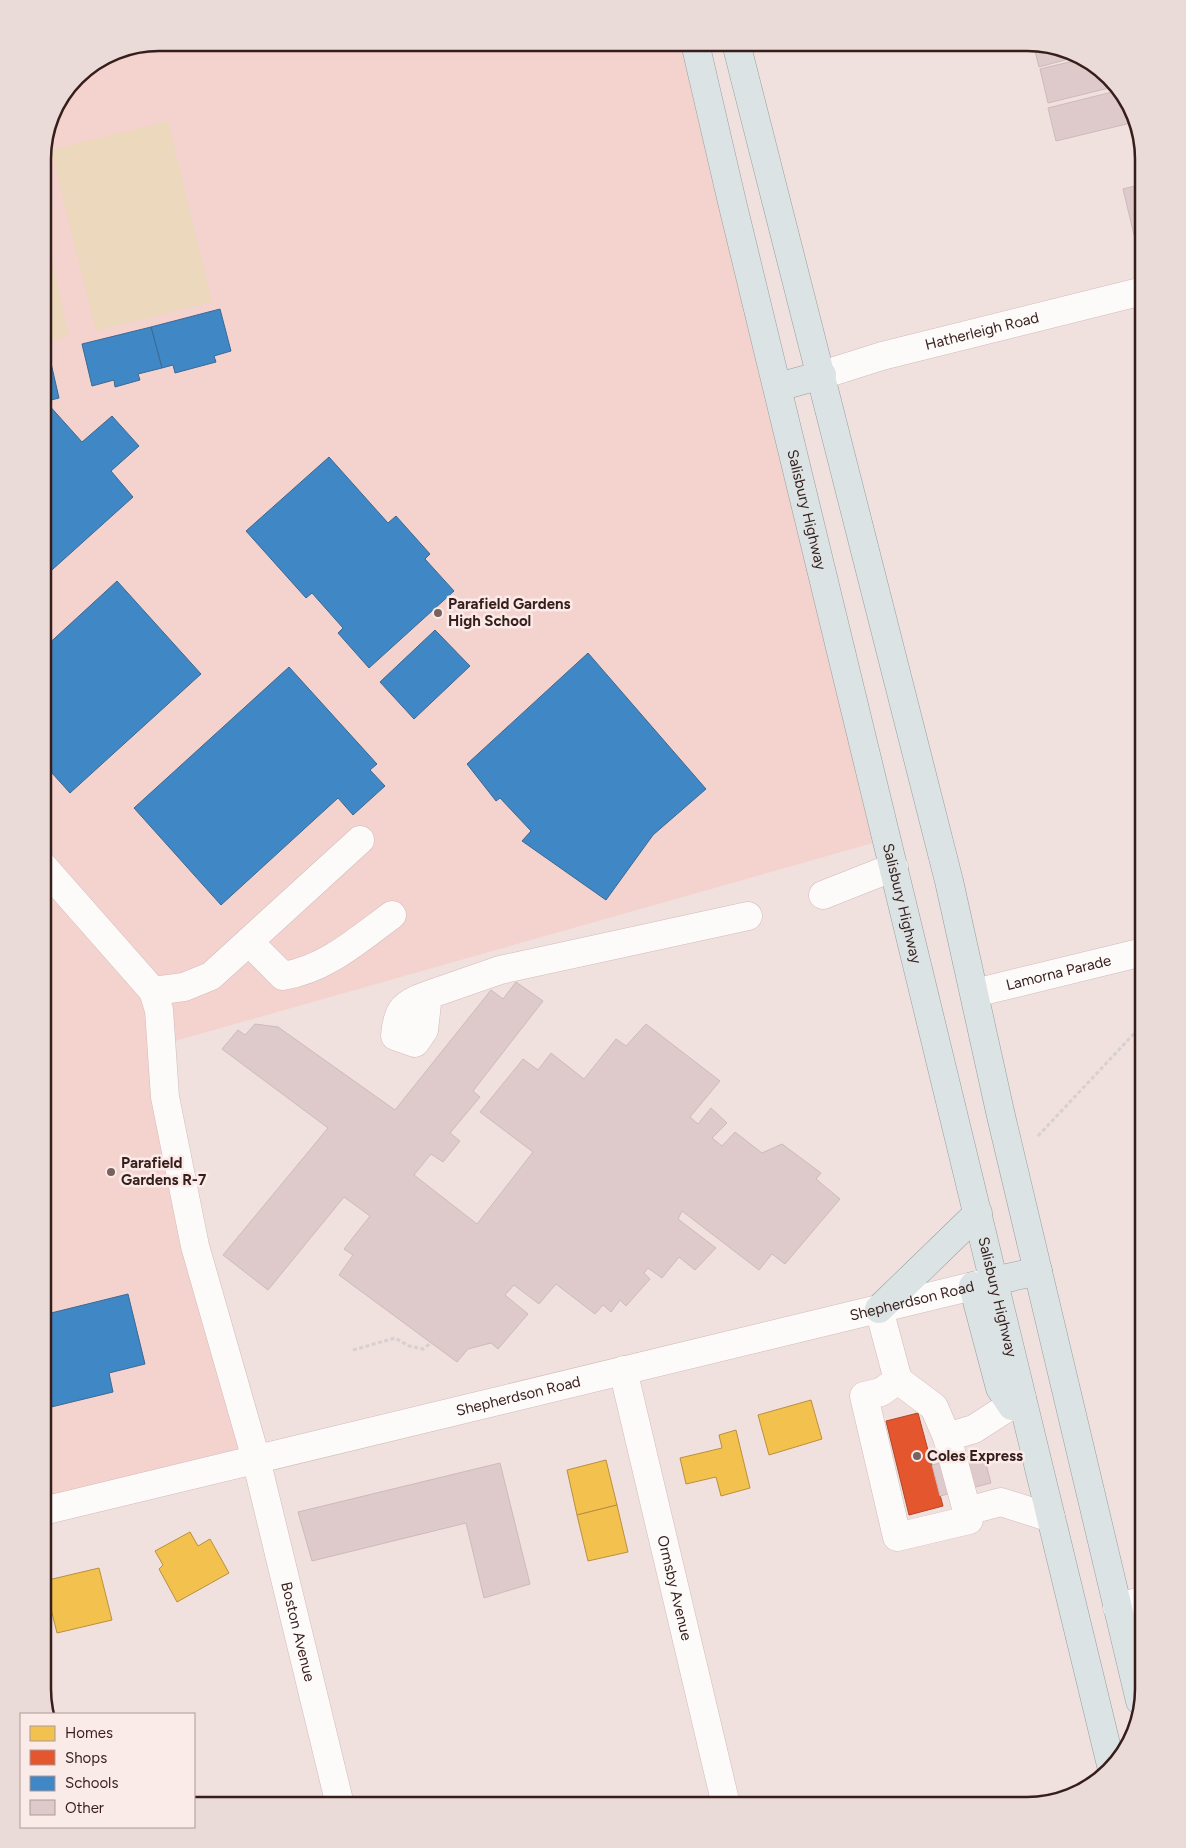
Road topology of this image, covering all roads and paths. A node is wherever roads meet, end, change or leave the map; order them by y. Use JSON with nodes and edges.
{"nodes":[{"id":1,"x":697,"y":51,"type":"edge"},
{"id":2,"x":738,"y":51,"type":"edge"},
{"id":3,"x":1135,"y":294,"type":"edge"},
{"id":4,"x":822,"y":375,"type":"junction"},
{"id":5,"x":778,"y":387,"type":"junction"},
{"id":6,"x":360,"y":840,"type":"dead end"},
{"id":7,"x":894,"y":867,"type":"junction"},
{"id":8,"x":51,"y":875,"type":"edge"},
{"id":9,"x":823,"y":895,"type":"dead end"},
{"id":10,"x":392,"y":915,"type":"dead end"},
{"id":11,"x":748,"y":916,"type":"dead end"},
{"id":12,"x":249,"y":942,"type":"junction"},
{"id":13,"x":1135,"y":954,"type":"edge"},
{"id":14,"x":153,"y":991,"type":"junction"},
{"id":15,"x":975,"y":993,"type":"junction"},
{"id":16,"x":428,"y":994,"type":"dead end"},
{"id":17,"x":1135,"y":1034,"type":"edge"},
{"id":18,"x":1038,"y":1136,"type":"dead end"},
{"id":19,"x":978,"y":1214,"type":"junction"},
{"id":20,"x":1038,"y":1271,"type":"junction"},
{"id":21,"x":984,"y":1284,"type":"junction"},
{"id":22,"x":879,"y":1309,"type":"junction"},
{"id":23,"x":431,"y":1343,"type":"dead end"},
{"id":24,"x":353,"y":1350,"type":"dead end"},
{"id":25,"x":623,"y":1370,"type":"junction"},
{"id":26,"x":898,"y":1380,"type":"junction"},
{"id":27,"x":1017,"y":1402,"type":"junction"},
{"id":28,"x":947,"y":1437,"type":"junction"},
{"id":29,"x":256,"y":1459,"type":"junction"},
{"id":30,"x":51,"y":1509,"type":"edge"},
{"id":31,"x":967,"y":1511,"type":"junction"},
{"id":32,"x":1051,"y":1518,"type":"junction"},
{"id":33,"x":1135,"y":1603,"type":"edge"},
{"id":34,"x":1117,"y":1607,"type":"junction"},
{"id":35,"x":1075,"y":1617,"type":"junction"},
{"id":36,"x":1135,"y":1681,"type":"edge"},
{"id":37,"x":1110,"y":1758,"type":"edge"},
{"id":38,"x":338,"y":1797,"type":"edge"},
{"id":39,"x":724,"y":1797,"type":"edge"}],
"edges":[{"from":1,"to":5,"type":"main road","name":"Salisbury Highway"},
{"from":2,"to":4,"type":"main road"},
{"from":3,"to":4,"type":"street","name":"Hatherleigh Road"},
{"from":4,"to":5,"type":"main road"},
{"from":4,"to":15,"type":"main road"},
{"from":5,"to":7,"type":"main road","name":"Salisbury Highway"},
{"from":6,"to":12,"type":"street"},
{"from":7,"to":9,"type":"street"},
{"from":7,"to":19,"type":"main road","name":"Salisbury Highway"},
{"from":8,"to":14,"type":"street"},
{"from":10,"to":12,"type":"street"},
{"from":11,"to":16,"type":"street"},
{"from":12,"to":14,"type":"street"},
{"from":13,"to":15,"type":"street","name":"Lamorna Parade"},
{"from":14,"to":29,"type":"street","name":"Boston Avenue"},
{"from":15,"to":20,"type":"main road"},
{"from":17,"to":18,"type":"path"},
{"from":19,"to":21,"type":"main road","name":"Salisbury Highway"},
{"from":19,"to":22,"type":"main road"},
{"from":20,"to":21,"type":"main road"},
{"from":20,"to":34,"type":"main road"},
{"from":21,"to":22,"type":"street","name":"Shepherdson Road"},
{"from":21,"to":27,"type":"main road","name":"Salisbury Highway"},
{"from":22,"to":25,"type":"street","name":"Shepherdson Road"},
{"from":22,"to":26,"type":"street"},
{"from":23,"to":24,"type":"path"},
{"from":25,"to":29,"type":"street","name":"Shepherdson Road"},
{"from":25,"to":39,"type":"street","name":"Ormsby Avenue"},
{"from":26,"to":28,"type":"street"},
{"from":26,"to":31,"type":"street"},
{"from":27,"to":28,"type":"street"},
{"from":27,"to":32,"type":"main road","name":"Salisbury Highway"},
{"from":28,"to":31,"type":"street"},
{"from":29,"to":30,"type":"street","name":"Shepherdson Road"},
{"from":29,"to":38,"type":"street","name":"Boston Avenue"},
{"from":31,"to":32,"type":"street"},
{"from":32,"to":35,"type":"main road"},
{"from":33,"to":34,"type":"street"},
{"from":34,"to":35,"type":"main road"},
{"from":34,"to":36,"type":"main road"},
{"from":35,"to":37,"type":"main road"}]}
